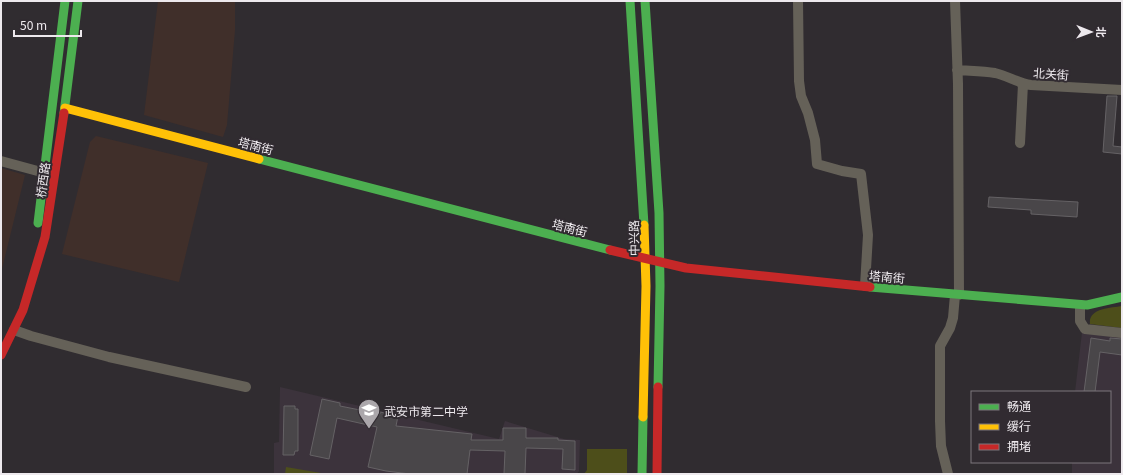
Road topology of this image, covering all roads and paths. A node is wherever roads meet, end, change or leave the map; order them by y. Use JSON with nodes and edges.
{"nodes":[{"id":1,"x":66,"y":1,"type":"edge"},
{"id":2,"x":78,"y":1,"type":"edge"},
{"id":3,"x":630,"y":1,"type":"edge"},
{"id":4,"x":644,"y":1,"type":"edge"},
{"id":5,"x":798,"y":1,"type":"edge"},
{"id":6,"x":955,"y":1,"type":"edge"},
{"id":7,"x":957,"y":70,"type":"junction"},
{"id":8,"x":1023,"y":84,"type":"junction"},
{"id":9,"x":1122,"y":90,"type":"edge"},
{"id":10,"x":65,"y":108,"type":"junction"},
{"id":11,"x":1020,"y":143,"type":"dead end"},
{"id":12,"x":1,"y":161,"type":"edge"},
{"id":13,"x":45,"y":173,"type":"junction"},
{"id":14,"x":35,"y":235,"type":"dead end"},
{"id":15,"x":645,"y":259,"type":"junction"},
{"id":16,"x":660,"y":262,"type":"junction"},
{"id":17,"x":865,"y":286,"type":"junction"},
{"id":18,"x":957,"y":295,"type":"junction"},
{"id":19,"x":1122,"y":297,"type":"edge"},
{"id":20,"x":1080,"y":305,"type":"junction"},
{"id":21,"x":14,"y":330,"type":"junction"},
{"id":22,"x":1122,"y":333,"type":"edge"},
{"id":23,"x":1,"y":355,"type":"edge"},
{"id":24,"x":246,"y":387,"type":"dead end"},
{"id":25,"x":642,"y":474,"type":"edge"},
{"id":26,"x":657,"y":474,"type":"edge"},
{"id":27,"x":948,"y":474,"type":"edge"}],
"edges":[{"from":1,"to":13,"type":"main road","name":"桥西路"},
{"from":2,"to":10,"type":"main road","name":"桥西路"},
{"from":3,"to":15,"type":"main road","name":"中兴路"},
{"from":4,"to":16,"type":"main road"},
{"from":5,"to":17,"type":"street"},
{"from":6,"to":7,"type":"street"},
{"from":7,"to":8,"type":"street","name":"北关街"},
{"from":7,"to":18,"type":"street"},
{"from":8,"to":9,"type":"street","name":"北关街"},
{"from":8,"to":11,"type":"street"},
{"from":10,"to":15,"type":"main road","name":"塔南街"},
{"from":10,"to":21,"type":"main road","name":"桥西路"},
{"from":12,"to":13,"type":"street"},
{"from":13,"to":14,"type":"main road","name":"桥西路"},
{"from":15,"to":16,"type":"main road","name":"塔南街"},
{"from":15,"to":25,"type":"main road","name":"中兴路"},
{"from":16,"to":17,"type":"main road","name":"塔南街"},
{"from":16,"to":26,"type":"main road"},
{"from":17,"to":18,"type":"main road","name":"塔南街"},
{"from":18,"to":20,"type":"main road","name":"塔南街"},
{"from":18,"to":27,"type":"street"},
{"from":19,"to":20,"type":"main road","name":"塔南街"},
{"from":20,"to":22,"type":"street"},
{"from":21,"to":23,"type":"main road","name":"桥西路"},
{"from":21,"to":24,"type":"street"}]}
